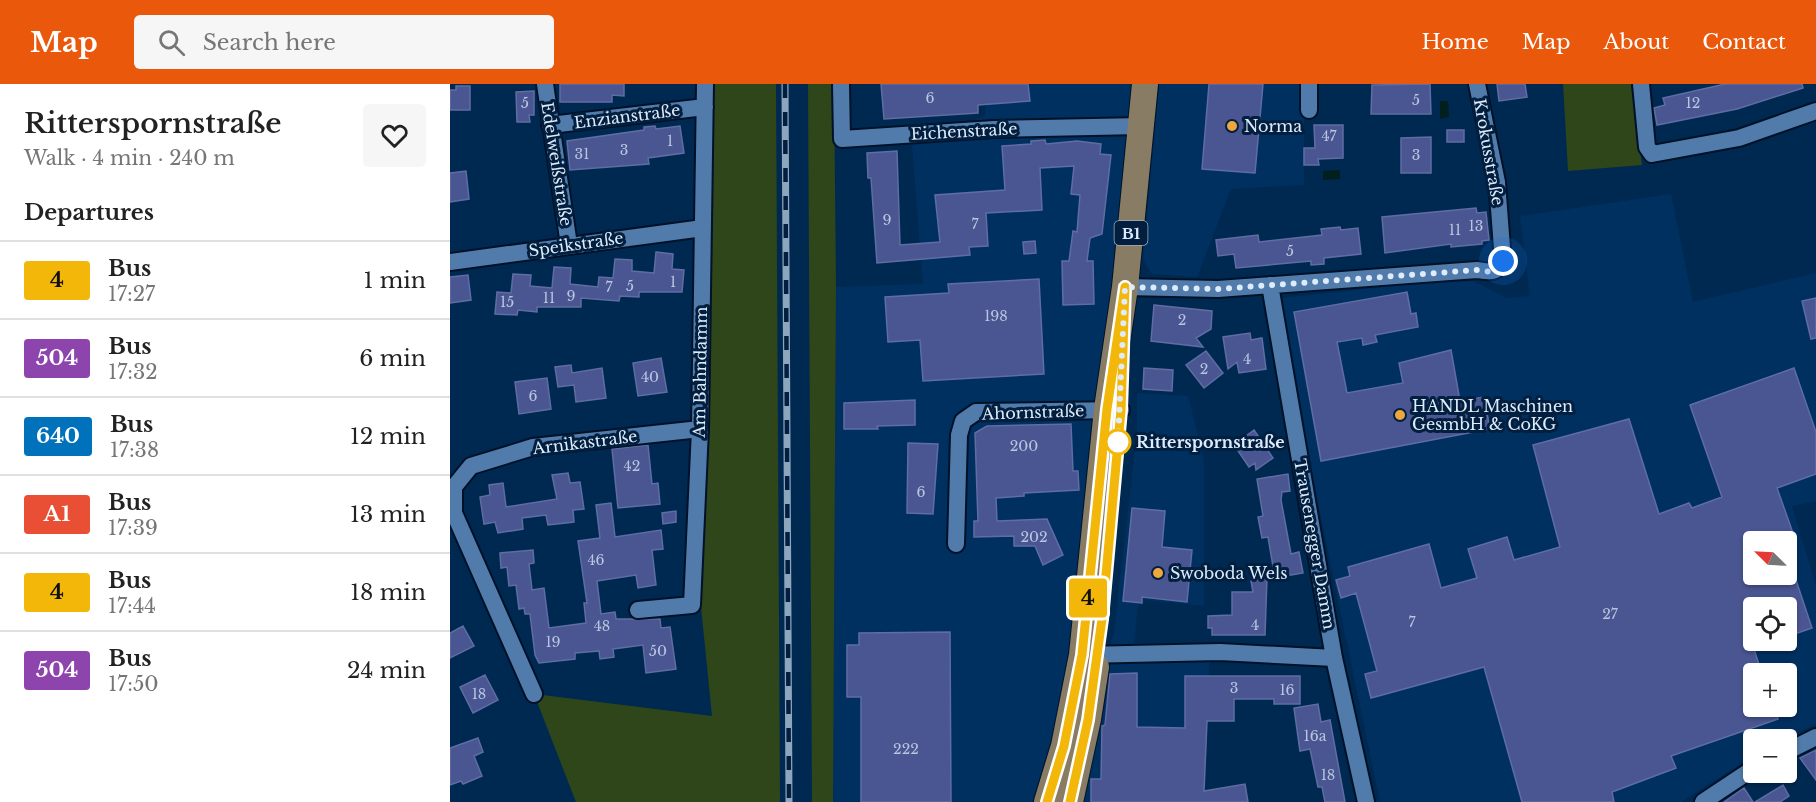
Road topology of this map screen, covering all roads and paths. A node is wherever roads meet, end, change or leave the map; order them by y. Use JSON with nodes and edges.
{"nodes":[{"id":1,"x":545,"y":84,"type":"edge"},
{"id":2,"x":705,"y":84,"type":"edge"},
{"id":3,"x":841,"y":84,"type":"edge"},
{"id":4,"x":1145,"y":84,"type":"edge"},
{"id":5,"x":1309,"y":84,"type":"edge"},
{"id":6,"x":1477,"y":84,"type":"edge"},
{"id":7,"x":1641,"y":84,"type":"edge"},
{"id":8,"x":705,"y":106,"type":"junction"},
{"id":9,"x":1310,"y":110,"type":"dead end"},
{"id":10,"x":1816,"y":111,"type":"edge"},
{"id":11,"x":550,"y":125,"type":"junction"},
{"id":12,"x":1142,"y":126,"type":"junction"},
{"id":13,"x":703,"y":228,"type":"junction"},
{"id":14,"x":569,"y":245,"type":"junction"},
{"id":15,"x":450,"y":262,"type":"edge"},
{"id":16,"x":1270,"y":285,"type":"junction"},
{"id":17,"x":1125,"y":287,"type":"junction"},
{"id":18,"x":1114,"y":410,"type":"junction"},
{"id":19,"x":700,"y":429,"type":"junction"},
{"id":20,"x":956,"y":544,"type":"dead end"},
{"id":21,"x":638,"y":610,"type":"dead end"},
{"id":22,"x":1090,"y":656,"type":"junction"},
{"id":23,"x":1334,"y":658,"type":"junction"},
{"id":24,"x":534,"y":694,"type":"dead end"},
{"id":25,"x":1816,"y":737,"type":"edge"},
{"id":26,"x":1797,"y":746,"type":"edge"},
{"id":27,"x":1743,"y":775,"type":"edge"},
{"id":28,"x":1047,"y":802,"type":"edge"},
{"id":29,"x":1070,"y":802,"type":"edge"},
{"id":30,"x":1366,"y":802,"type":"edge"},
{"id":31,"x":1703,"y":802,"type":"edge"}],
"edges":[{"from":1,"to":11,"type":"street","name":"Edelweißstraße"},
{"from":2,"to":8,"type":"street","name":"Am Bahndamm"},
{"from":3,"to":12,"type":"street","name":"Eichenstraße"},
{"from":4,"to":12,"type":"main road","number":"B1"},
{"from":5,"to":9,"type":"street"},
{"from":6,"to":16,"type":"street","name":"Krokusstraße"},
{"from":7,"to":10,"type":"street"},
{"from":8,"to":11,"type":"street","name":"Enzianstraße"},
{"from":8,"to":13,"type":"street","name":"Am Bahndamm"},
{"from":11,"to":14,"type":"street","name":"Edelweißstraße"},
{"from":12,"to":17,"type":"main road","number":"B1"},
{"from":13,"to":14,"type":"street","name":"Speikstraße"},
{"from":13,"to":19,"type":"street","name":"Am Bahndamm"},
{"from":14,"to":15,"type":"street","name":"Speikstraße"},
{"from":16,"to":17,"type":"street"},
{"from":16,"to":23,"type":"street","name":"Trausenegger Damm"},
{"from":17,"to":18,"type":"main road","number":"B1"},
{"from":18,"to":20,"type":"street","name":"Ahornstraße"},
{"from":18,"to":22,"type":"main road","number":"B1"},
{"from":19,"to":21,"type":"street","name":"Am Bahndamm"},
{"from":19,"to":24,"type":"street","name":"Arnikastraße"},
{"from":22,"to":23,"type":"street"},
{"from":22,"to":28,"type":"main road","number":"B1"},
{"from":22,"to":29,"type":"main road","number":"B1"},
{"from":23,"to":30,"type":"street","name":"Trausenegger Damm"},
{"from":25,"to":26,"type":"street"},
{"from":27,"to":31,"type":"street"}]}
